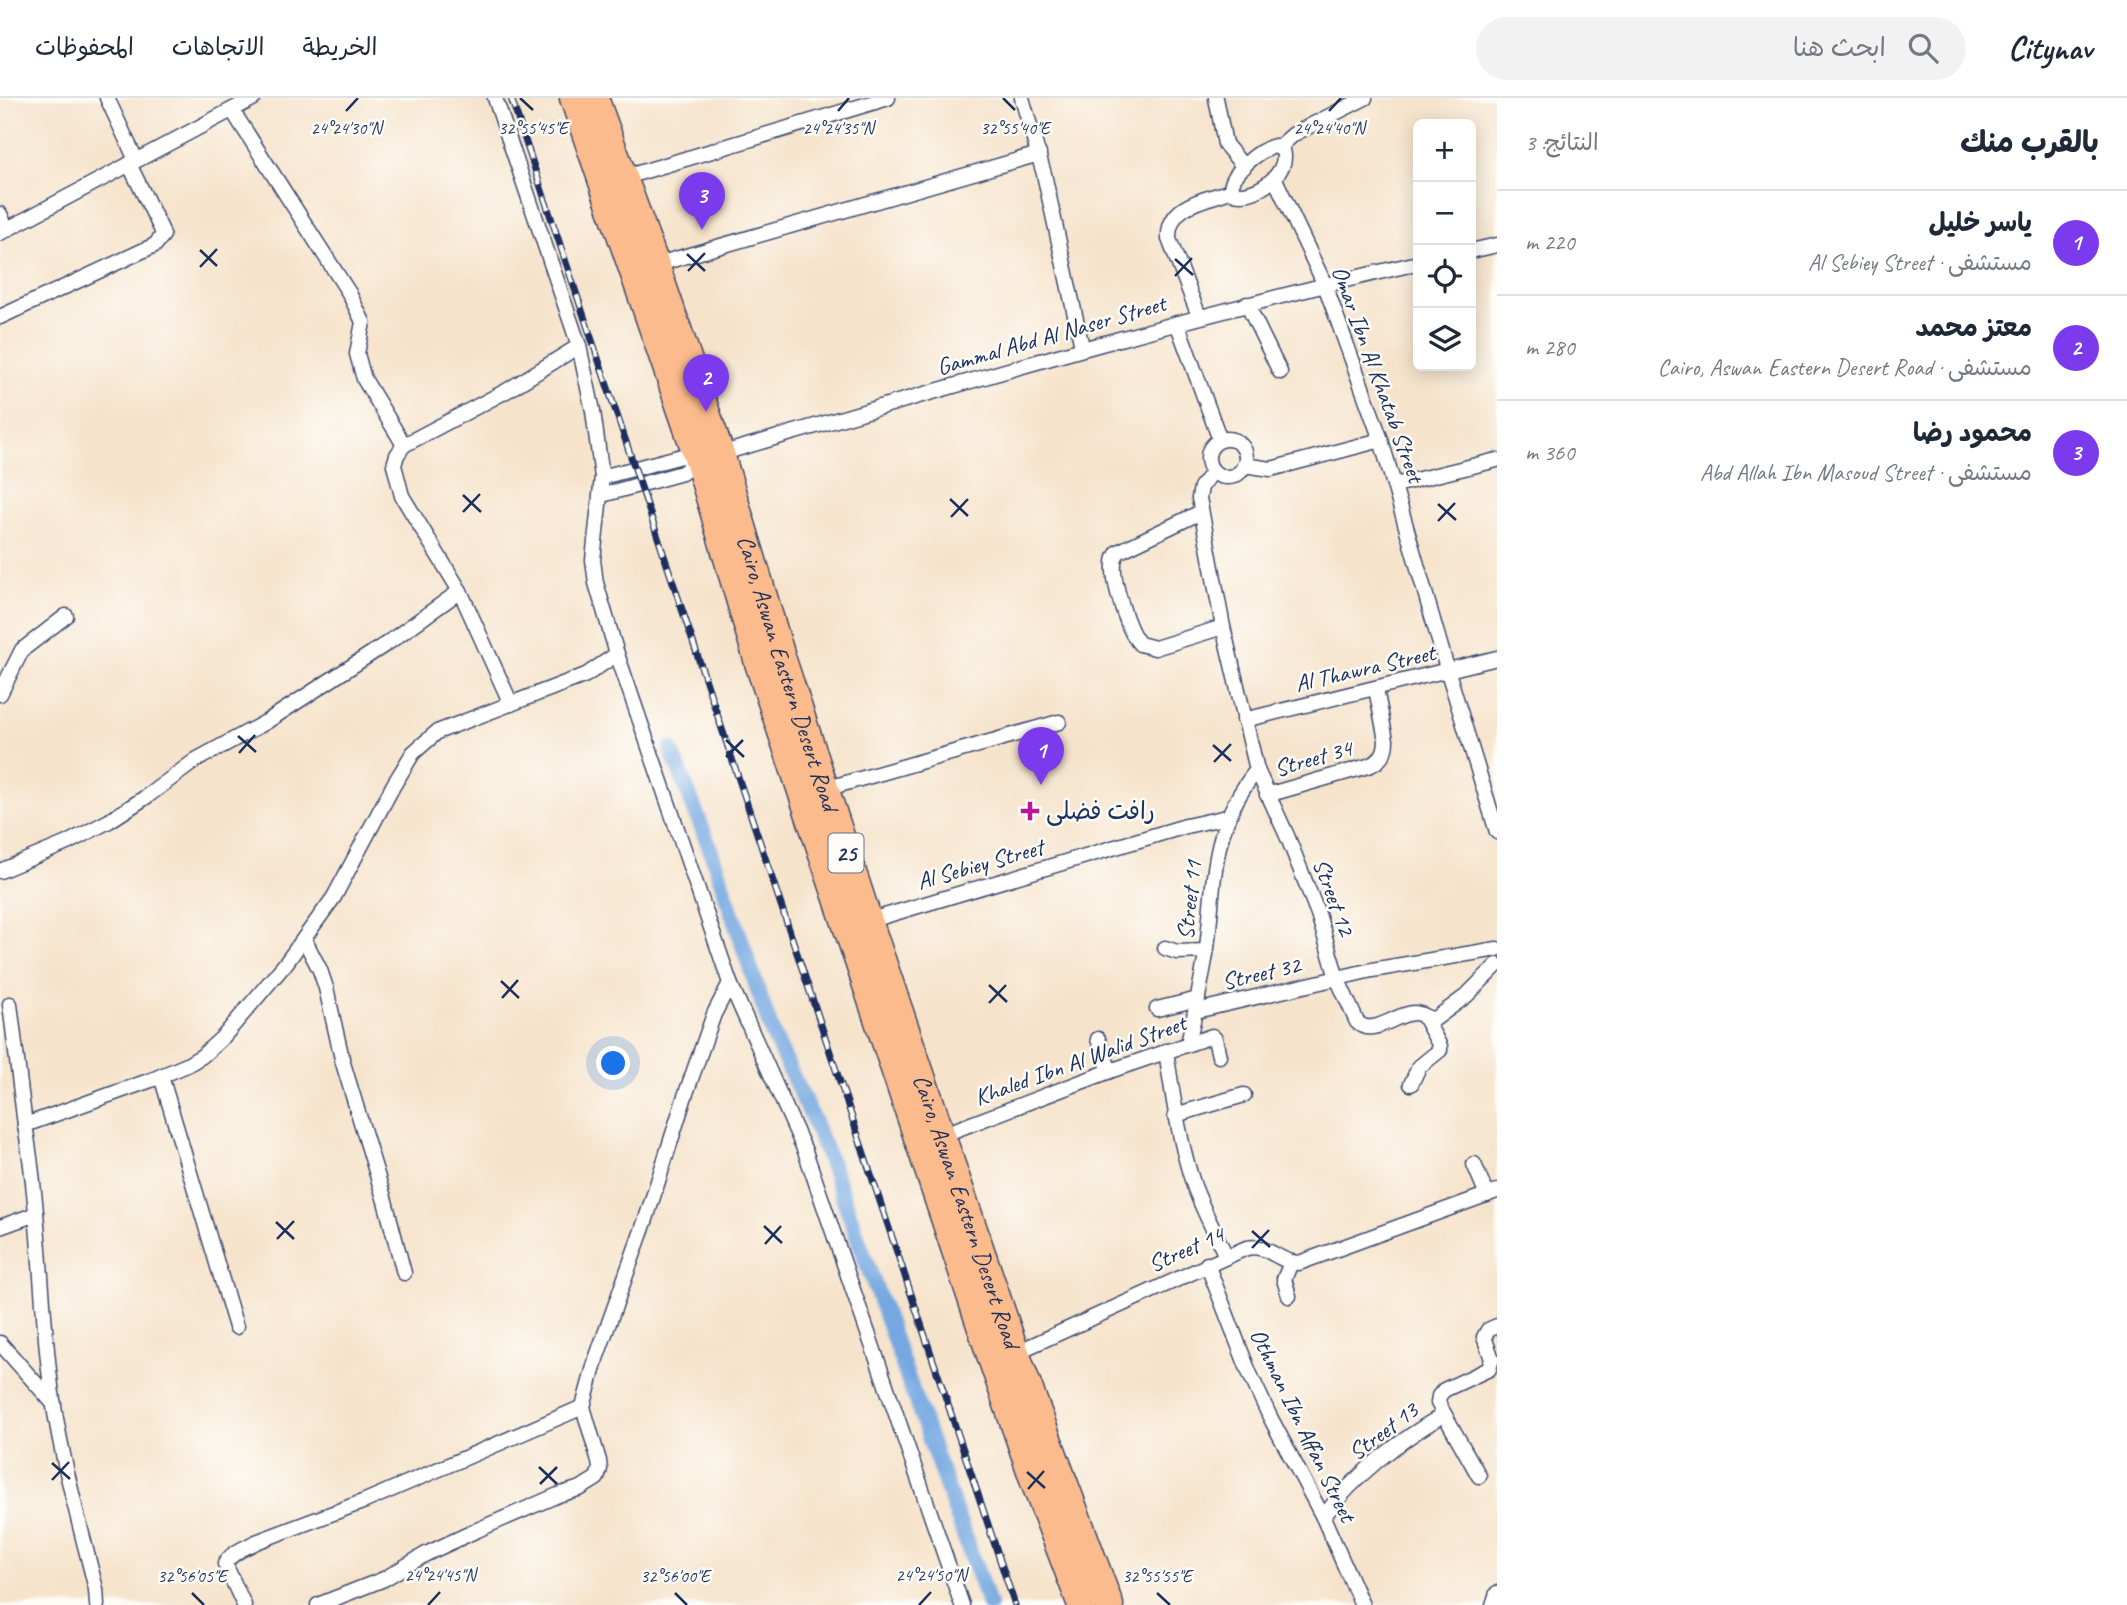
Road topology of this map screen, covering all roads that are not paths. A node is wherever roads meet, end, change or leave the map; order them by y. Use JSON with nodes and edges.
{"nodes":[{"id":1,"x":107,"y":98,"type":"edge"},
{"id":2,"x":254,"y":98,"type":"edge"},
{"id":3,"x":495,"y":98,"type":"edge"},
{"id":4,"x":574,"y":98,"type":"edge"},
{"id":5,"x":594,"y":98,"type":"edge"},
{"id":6,"x":888,"y":98,"type":"edge"},
{"id":7,"x":1022,"y":98,"type":"edge"},
{"id":8,"x":1216,"y":98,"type":"edge"},
{"id":9,"x":1365,"y":98,"type":"edge"},
{"id":10,"x":232,"y":110,"type":"junction"},
{"id":11,"x":1279,"y":147,"type":"junction"},
{"id":12,"x":1039,"y":154,"type":"junction"},
{"id":13,"x":132,"y":162,"type":"junction"},
{"id":14,"x":1244,"y":167,"type":"junction"},
{"id":15,"x":622,"y":178,"type":"junction"},
{"id":16,"x":1275,"y":179,"type":"junction"},
{"id":17,"x":1231,"y":191,"type":"junction"},
{"id":18,"x":0,"y":214,"type":"edge"},
{"id":19,"x":3,"y":231,"type":"edge"},
{"id":20,"x":1497,"y":245,"type":"edge"},
{"id":21,"x":1476,"y":250,"type":"edge"},
{"id":22,"x":1413,"y":264,"type":"edge"},
{"id":23,"x":655,"y":265,"type":"junction"},
{"id":24,"x":1325,"y":285,"type":"junction"},
{"id":25,"x":1247,"y":304,"type":"junction"},
{"id":26,"x":1199,"y":316,"type":"junction"},
{"id":27,"x":0,"y":317,"type":"edge"},
{"id":28,"x":1177,"y":323,"type":"junction"},
{"id":29,"x":579,"y":346,"type":"junction"},
{"id":30,"x":1082,"y":347,"type":"junction"},
{"id":31,"x":1280,"y":373,"type":"dead end"},
{"id":32,"x":1220,"y":440,"type":"junction"},
{"id":33,"x":1381,"y":440,"type":"junction"},
{"id":34,"x":404,"y":445,"type":"junction"},
{"id":35,"x":709,"y":457,"type":"junction"},
{"id":36,"x":1497,"y":460,"type":"edge"},
{"id":37,"x":1244,"y":465,"type":"junction"},
{"id":38,"x":1213,"y":471,"type":"junction"},
{"id":39,"x":602,"y":477,"type":"junction"},
{"id":40,"x":1395,"y":485,"type":"junction"},
{"id":41,"x":602,"y":495,"type":"junction"},
{"id":42,"x":1201,"y":512,"type":"junction"},
{"id":43,"x":460,"y":591,"type":"junction"},
{"id":44,"x":66,"y":616,"type":"dead end"},
{"id":45,"x":1223,"y":627,"type":"junction"},
{"id":46,"x":617,"y":654,"type":"junction"},
{"id":47,"x":1497,"y":658,"type":"edge"},
{"id":48,"x":1448,"y":672,"type":"junction"},
{"id":49,"x":1376,"y":689,"type":"junction"},
{"id":50,"x":0,"y":694,"type":"edge"},
{"id":51,"x":511,"y":704,"type":"junction"},
{"id":52,"x":1244,"y":720,"type":"junction"},
{"id":53,"x":1059,"y":722,"type":"dead end"},
{"id":54,"x":1257,"y":771,"type":"junction"},
{"id":55,"x":825,"y":789,"type":"junction"},
{"id":56,"x":1267,"y":795,"type":"junction"},
{"id":57,"x":1227,"y":817,"type":"junction"},
{"id":58,"x":1497,"y":832,"type":"edge"},
{"id":59,"x":0,"y":871,"type":"edge"},
{"id":60,"x":868,"y":921,"type":"junction"},
{"id":61,"x":304,"y":939,"type":"junction"},
{"id":62,"x":1166,"y":948,"type":"dead end"},
{"id":63,"x":1497,"y":949,"type":"edge"},
{"id":64,"x":1206,"y":951,"type":"junction"},
{"id":65,"x":1497,"y":965,"type":"edge"},
{"id":66,"x":1337,"y":978,"type":"junction"},
{"id":67,"x":730,"y":984,"type":"junction"},
{"id":68,"x":10,"y":1004,"type":"dead end"},
{"id":69,"x":1197,"y":1005,"type":"junction"},
{"id":70,"x":1157,"y":1009,"type":"dead end"},
{"id":71,"x":1423,"y":1015,"type":"junction"},
{"id":72,"x":1098,"y":1039,"type":"dead end"},
{"id":73,"x":1188,"y":1044,"type":"junction"},
{"id":74,"x":1166,"y":1051,"type":"junction"},
{"id":75,"x":1219,"y":1056,"type":"dead end"},
{"id":76,"x":1110,"y":1071,"type":"junction"},
{"id":77,"x":161,"y":1076,"type":"junction"},
{"id":78,"x":1411,"y":1084,"type":"dead end"},
{"id":79,"x":1244,"y":1095,"type":"dead end"},
{"id":80,"x":1175,"y":1115,"type":"junction"},
{"id":81,"x":25,"y":1125,"type":"junction"},
{"id":82,"x":942,"y":1135,"type":"junction"},
{"id":83,"x":1474,"y":1164,"type":"dead end"},
{"id":84,"x":1492,"y":1193,"type":"edge"},
{"id":85,"x":36,"y":1214,"type":"junction"},
{"id":86,"x":0,"y":1227,"type":"edge"},
{"id":87,"x":1226,"y":1256,"type":"junction"},
{"id":88,"x":1291,"y":1263,"type":"junction"},
{"id":89,"x":1208,"y":1264,"type":"junction"},
{"id":90,"x":404,"y":1273,"type":"dead end"},
{"id":91,"x":1289,"y":1296,"type":"dead end"},
{"id":92,"x":1497,"y":1326,"type":"edge"},
{"id":93,"x":236,"y":1327,"type":"dead end"},
{"id":94,"x":0,"y":1343,"type":"edge"},
{"id":95,"x":1015,"y":1353,"type":"junction"},
{"id":96,"x":55,"y":1405,"type":"junction"},
{"id":97,"x":583,"y":1407,"type":"junction"},
{"id":98,"x":1443,"y":1415,"type":"junction"},
{"id":99,"x":1479,"y":1476,"type":"dead end"},
{"id":100,"x":1323,"y":1517,"type":"junction"},
{"id":101,"x":1497,"y":1593,"type":"edge"},
{"id":102,"x":97,"y":1605,"type":"edge"},
{"id":103,"x":244,"y":1605,"type":"edge"},
{"id":104,"x":318,"y":1605,"type":"edge"},
{"id":105,"x":962,"y":1605,"type":"edge"},
{"id":106,"x":1083,"y":1605,"type":"edge"},
{"id":107,"x":1109,"y":1605,"type":"edge"},
{"id":108,"x":1362,"y":1605,"type":"edge"},
{"id":109,"x":1493,"y":1605,"type":"edge"}],
"edges":[{"from":1,"to":13,"type":"street"},
{"from":2,"to":10,"type":"street"},
{"from":3,"to":29,"type":"street"},
{"from":4,"to":35,"type":"highway","name":"Cairo, Aswan Eastern Desert Road","number":"25"},
{"from":5,"to":15,"type":"highway","name":"Cairo, Aswan Eastern Desert Road","number":"25"},
{"from":6,"to":15,"type":"street"},
{"from":7,"to":12,"type":"street"},
{"from":8,"to":14,"type":"street"},
{"from":9,"to":11,"type":"street"},
{"from":10,"to":13,"type":"street"},
{"from":10,"to":34,"type":"street"},
{"from":11,"to":14,"type":"street"},
{"from":11,"to":16,"type":"street"},
{"from":12,"to":23,"type":"street"},
{"from":12,"to":30,"type":"street"},
{"from":13,"to":19,"type":"street"},
{"from":13,"to":27,"type":"street"},
{"from":14,"to":17,"type":"street"},
{"from":15,"to":23,"type":"highway","name":"Cairo, Aswan Eastern Desert Road","number":"25"},
{"from":16,"to":17,"type":"street"},
{"from":16,"to":24,"type":"street","name":"Omar Ibn Al Khatab Street"},
{"from":17,"to":26,"type":"street"},
{"from":18,"to":19,"type":"street"},
{"from":20,"to":21,"type":"street"},
{"from":22,"to":24,"type":"street","name":"Gammal Abd Al Naser Street"},
{"from":23,"to":35,"type":"highway","name":"Cairo, Aswan Eastern Desert Road","number":"25"},
{"from":24,"to":25,"type":"street","name":"Gammal Abd Al Naser Street"},
{"from":24,"to":33,"type":"street","name":"Omar Ibn Al Khatab Street"},
{"from":25,"to":26,"type":"street","name":"Gammal Abd Al Naser Street"},
{"from":25,"to":31,"type":"street"},
{"from":26,"to":28,"type":"street","name":"Gammal Abd Al Naser Street"},
{"from":28,"to":30,"type":"street","name":"Gammal Abd Al Naser Street"},
{"from":28,"to":32,"type":"street"},
{"from":29,"to":34,"type":"street"},
{"from":29,"to":39,"type":"street"},
{"from":30,"to":35,"type":"street","name":"Gammal Abd Al Naser Street"},
{"from":32,"to":37,"type":"street"},
{"from":32,"to":38,"type":"street"},
{"from":33,"to":37,"type":"street"},
{"from":33,"to":40,"type":"street","name":"Omar Ibn Al Khatab Street"},
{"from":34,"to":43,"type":"street"},
{"from":35,"to":39,"type":"street","name":"Gammal Abd Al Naser Street"},
{"from":35,"to":41,"type":"street","name":"Gammal Abd Al Naser Street"},
{"from":35,"to":55,"type":"highway","name":"Cairo, Aswan Eastern Desert Road","number":"25"},
{"from":35,"to":106,"type":"highway","name":"Cairo, Aswan Eastern Desert Road","number":"25"},
{"from":36,"to":40,"type":"street"},
{"from":37,"to":38,"type":"street"},
{"from":38,"to":42,"type":"street"},
{"from":39,"to":41,"type":"street"},
{"from":40,"to":48,"type":"street","name":"Omar Ibn Al Khatab Street"},
{"from":41,"to":46,"type":"street"},
{"from":42,"to":45,"type":"street","name":"Street 12"},
{"from":42,"to":45,"type":"street"},
{"from":43,"to":51,"type":"street"},
{"from":43,"to":59,"type":"street"},
{"from":44,"to":50,"type":"street"},
{"from":45,"to":52,"type":"street","name":"Street 12"},
{"from":46,"to":51,"type":"street"},
{"from":46,"to":67,"type":"street"},
{"from":47,"to":48,"type":"street","name":"Al Thawra Street"},
{"from":48,"to":49,"type":"street","name":"Al Thawra Street"},
{"from":48,"to":58,"type":"street","name":"Omar Ibn Al Khatab Street"},
{"from":49,"to":52,"type":"street","name":"Al Thawra Street"},
{"from":49,"to":56,"type":"street","name":"Street 34"},
{"from":51,"to":61,"type":"street"},
{"from":52,"to":54,"type":"street","name":"Street 12"},
{"from":53,"to":55,"type":"street"},
{"from":54,"to":56,"type":"street","name":"Street 12"},
{"from":54,"to":57,"type":"street","name":"Street 11"},
{"from":55,"to":60,"type":"highway","name":"Cairo, Aswan Eastern Desert Road","number":"25"},
{"from":56,"to":66,"type":"street","name":"Street 12"},
{"from":57,"to":60,"type":"street","name":"Al Sebiey Street"},
{"from":57,"to":64,"type":"street","name":"Street 11"},
{"from":60,"to":82,"type":"highway","name":"Cairo, Aswan Eastern Desert Road","number":"25"},
{"from":61,"to":77,"type":"street"},
{"from":61,"to":90,"type":"street"},
{"from":62,"to":64,"type":"street"},
{"from":63,"to":66,"type":"street","name":"Street 32"},
{"from":64,"to":69,"type":"street","name":"Street 11"},
{"from":65,"to":71,"type":"street"},
{"from":66,"to":69,"type":"street","name":"Street 32"},
{"from":66,"to":71,"type":"street","name":"Street 12"},
{"from":67,"to":97,"type":"street"},
{"from":67,"to":105,"type":"street"},
{"from":68,"to":81,"type":"street"},
{"from":69,"to":70,"type":"street","name":"Street 32"},
{"from":69,"to":73,"type":"street","name":"Street 11"},
{"from":71,"to":78,"type":"street"},
{"from":72,"to":76,"type":"street"},
{"from":73,"to":74,"type":"street","name":"Khaled Ibn Al Walid Street"},
{"from":73,"to":75,"type":"street","name":"Khaled Ibn Al Walid Street"},
{"from":74,"to":76,"type":"street","name":"Khaled Ibn Al Walid Street"},
{"from":74,"to":80,"type":"street"},
{"from":76,"to":82,"type":"street","name":"Khaled Ibn Al Walid Street"},
{"from":77,"to":81,"type":"street"},
{"from":77,"to":93,"type":"street"},
{"from":79,"to":80,"type":"street"},
{"from":80,"to":87,"type":"street"},
{"from":81,"to":85,"type":"street"},
{"from":82,"to":95,"type":"highway","name":"Cairo, Aswan Eastern Desert Road","number":"25"},
{"from":83,"to":84,"type":"street"},
{"from":84,"to":88,"type":"street"},
{"from":85,"to":86,"type":"street"},
{"from":85,"to":96,"type":"street"},
{"from":87,"to":88,"type":"street","name":"Street 14"},
{"from":87,"to":89,"type":"street","name":"Street 14"},
{"from":88,"to":91,"type":"street"},
{"from":89,"to":95,"type":"street","name":"Street 14"},
{"from":89,"to":100,"type":"street","name":"Othman Ibn Affan Street"},
{"from":92,"to":98,"type":"street"},
{"from":94,"to":96,"type":"street"},
{"from":95,"to":107,"type":"highway","name":"Cairo, Aswan Eastern Desert Road","number":"25"},
{"from":96,"to":102,"type":"street"},
{"from":97,"to":103,"type":"street"},
{"from":97,"to":104,"type":"street"},
{"from":98,"to":99,"type":"street"},
{"from":98,"to":100,"type":"street","name":"Street 13"},
{"from":100,"to":108,"type":"street","name":"Othman Ibn Affan Street"},
{"from":101,"to":109,"type":"street"}]}
